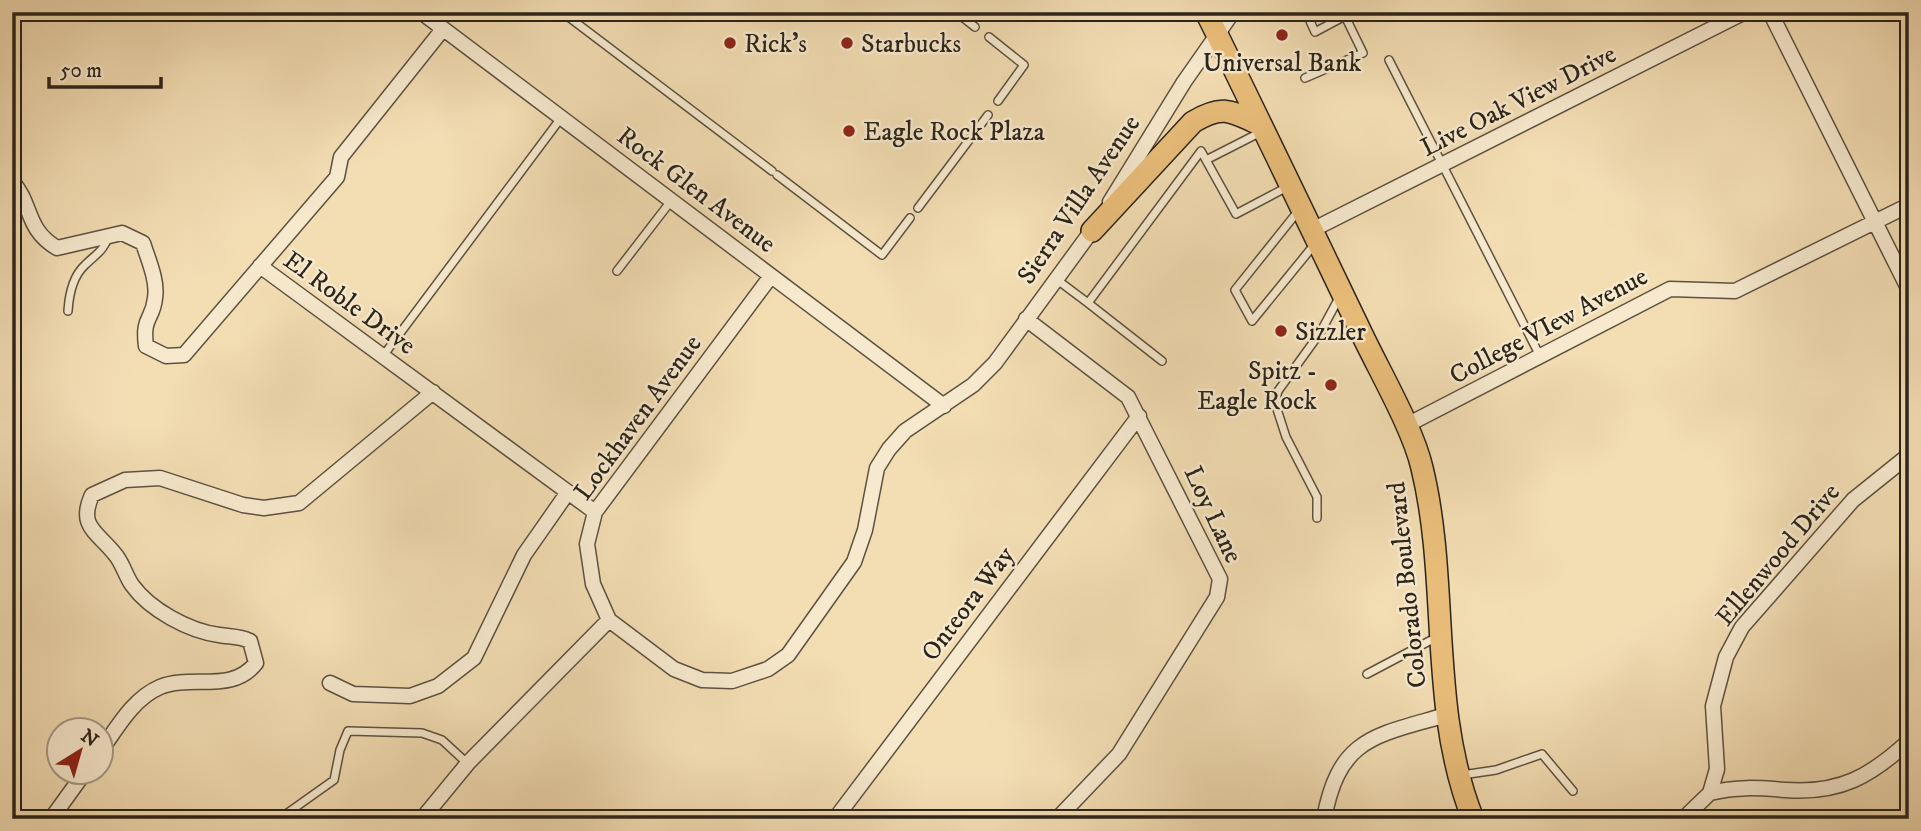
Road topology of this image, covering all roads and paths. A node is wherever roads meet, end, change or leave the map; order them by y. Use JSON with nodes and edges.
{"nodes":[{"id":1,"x":421,"y":12,"type":"edge"},
{"id":2,"x":562,"y":12,"type":"edge"},
{"id":3,"x":956,"y":12,"type":"edge"},
{"id":4,"x":1206,"y":12,"type":"edge"},
{"id":5,"x":1233,"y":12,"type":"edge"},
{"id":6,"x":1306,"y":12,"type":"edge"},
{"id":7,"x":1745,"y":12,"type":"edge"},
{"id":8,"x":1770,"y":12,"type":"edge"},
{"id":9,"x":1344,"y":14,"type":"edge"},
{"id":10,"x":975,"y":27,"type":"dead end"},
{"id":11,"x":443,"y":29,"type":"junction"},
{"id":12,"x":1216,"y":33,"type":"junction"},
{"id":13,"x":989,"y":37,"type":"dead end"},
{"id":14,"x":1389,"y":60,"type":"dead end"},
{"id":15,"x":1034,"y":63,"type":"dead end"},
{"id":16,"x":1024,"y":65,"type":"junction"},
{"id":17,"x":1305,"y":78,"type":"dead end"},
{"id":18,"x":998,"y":101,"type":"dead end"},
{"id":19,"x":988,"y":115,"type":"dead end"},
{"id":20,"x":561,"y":118,"type":"junction"},
{"id":21,"x":1262,"y":128,"type":"junction"},
{"id":22,"x":1206,"y":160,"type":"junction"},
{"id":23,"x":1443,"y":165,"type":"junction"},
{"id":24,"x":12,"y":181,"type":"edge"},
{"id":25,"x":1291,"y":185,"type":"junction"},
{"id":26,"x":671,"y":201,"type":"junction"},
{"id":27,"x":1909,"y":205,"type":"edge"},
{"id":28,"x":1301,"y":207,"type":"junction"},
{"id":29,"x":918,"y":208,"type":"dead end"},
{"id":30,"x":911,"y":218,"type":"dead end"},
{"id":31,"x":1875,"y":222,"type":"junction"},
{"id":32,"x":1092,"y":231,"type":"junction"},
{"id":33,"x":109,"y":235,"type":"junction"},
{"id":34,"x":1315,"y":235,"type":"junction"},
{"id":35,"x":260,"y":266,"type":"junction"},
{"id":36,"x":617,"y":271,"type":"dead end"},
{"id":37,"x":771,"y":276,"type":"junction"},
{"id":38,"x":1056,"y":279,"type":"junction"},
{"id":39,"x":1909,"y":290,"type":"edge"},
{"id":40,"x":1342,"y":292,"type":"junction"},
{"id":41,"x":1088,"y":303,"type":"junction"},
{"id":42,"x":68,"y":311,"type":"dead end"},
{"id":43,"x":1026,"y":319,"type":"junction"},
{"id":44,"x":383,"y":356,"type":"junction"},
{"id":45,"x":1540,"y":357,"type":"junction"},
{"id":46,"x":1162,"y":361,"type":"dead end"},
{"id":47,"x":433,"y":392,"type":"junction"},
{"id":48,"x":944,"y":406,"type":"junction"},
{"id":49,"x":1139,"y":416,"type":"junction"},
{"id":50,"x":1405,"y":426,"type":"junction"},
{"id":51,"x":1909,"y":454,"type":"edge"},
{"id":52,"x":568,"y":492,"type":"junction"},
{"id":53,"x":595,"y":512,"type":"junction"},
{"id":54,"x":1317,"y":518,"type":"dead end"},
{"id":55,"x":609,"y":620,"type":"junction"},
{"id":56,"x":1440,"y":635,"type":"junction"},
{"id":57,"x":1367,"y":674,"type":"dead end"},
{"id":58,"x":330,"y":683,"type":"dead end"},
{"id":59,"x":1446,"y":715,"type":"junction"},
{"id":60,"x":116,"y":731,"type":"edge"},
{"id":61,"x":1909,"y":741,"type":"edge"},
{"id":62,"x":468,"y":763,"type":"junction"},
{"id":63,"x":1458,"y":776,"type":"junction"},
{"id":64,"x":75,"y":786,"type":"edge"},
{"id":65,"x":1573,"y":791,"type":"dead end"},
{"id":66,"x":1710,"y":793,"type":"junction"},
{"id":67,"x":51,"y":819,"type":"edge"},
{"id":68,"x":279,"y":819,"type":"edge"},
{"id":69,"x":422,"y":819,"type":"edge"},
{"id":70,"x":835,"y":819,"type":"edge"},
{"id":71,"x":1057,"y":819,"type":"edge"},
{"id":72,"x":1324,"y":819,"type":"edge"},
{"id":73,"x":1473,"y":819,"type":"edge"},
{"id":74,"x":1683,"y":819,"type":"edge"}],
"edges":[{"from":1,"to":11,"type":"street","name":"Rock Glen Avenue"},
{"from":2,"to":30,"type":"lane"},
{"from":3,"to":10,"type":"lane"},
{"from":4,"to":12,"type":"main road","name":"Colorado Boulevard"},
{"from":5,"to":12,"type":"street","name":"Sierra Villa Avenue"},
{"from":6,"to":9,"type":"lane"},
{"from":7,"to":23,"type":"street","name":"Live Oak View Drive"},
{"from":8,"to":31,"type":"street"},
{"from":9,"to":17,"type":"lane"},
{"from":11,"to":20,"type":"street","name":"Rock Glen Avenue"},
{"from":11,"to":35,"type":"street"},
{"from":12,"to":21,"type":"main road","name":"Colorado Boulevard"},
{"from":12,"to":32,"type":"street","name":"Sierra Villa Avenue"},
{"from":13,"to":16,"type":"lane"},
{"from":14,"to":23,"type":"lane"},
{"from":15,"to":16,"type":"lane"},
{"from":16,"to":18,"type":"lane"},
{"from":19,"to":29,"type":"lane"},
{"from":20,"to":26,"type":"street","name":"Rock Glen Avenue"},
{"from":20,"to":44,"type":"lane"},
{"from":21,"to":22,"type":"lane"},
{"from":21,"to":25,"type":"main road","name":"Colorado Boulevard"},
{"from":21,"to":32,"type":"main road"},
{"from":22,"to":25,"type":"lane"},
{"from":22,"to":41,"type":"lane"},
{"from":23,"to":34,"type":"street","name":"Live Oak View Drive"},
{"from":23,"to":45,"type":"lane"},
{"from":24,"to":33,"type":"street","name":"El Roble Drive"},
{"from":25,"to":28,"type":"main road","name":"Colorado Boulevard"},
{"from":26,"to":36,"type":"lane"},
{"from":26,"to":37,"type":"street","name":"Rock Glen Avenue"},
{"from":27,"to":31,"type":"street","name":"College VIew Avenue"},
{"from":28,"to":34,"type":"main road","name":"Colorado Boulevard"},
{"from":28,"to":34,"type":"lane"},
{"from":31,"to":39,"type":"street"},
{"from":31,"to":45,"type":"street","name":"College VIew Avenue"},
{"from":32,"to":38,"type":"street","name":"Sierra Villa Avenue"},
{"from":33,"to":35,"type":"street","name":"El Roble Drive"},
{"from":33,"to":42,"type":"lane"},
{"from":34,"to":40,"type":"main road","name":"Colorado Boulevard"},
{"from":35,"to":44,"type":"street","name":"El Roble Drive"},
{"from":37,"to":48,"type":"street","name":"Rock Glen Avenue"},
{"from":37,"to":53,"type":"street","name":"Lockhaven Avenue"},
{"from":38,"to":41,"type":"lane"},
{"from":38,"to":43,"type":"street","name":"Sierra Villa Avenue"},
{"from":40,"to":50,"type":"main road","name":"Colorado Boulevard"},
{"from":40,"to":54,"type":"lane"},
{"from":41,"to":46,"type":"lane"},
{"from":43,"to":48,"type":"street","name":"Sierra Villa Avenue"},
{"from":43,"to":49,"type":"street","name":"Loy Lane"},
{"from":44,"to":47,"type":"street","name":"El Roble Drive"},
{"from":45,"to":50,"type":"street","name":"College VIew Avenue"},
{"from":47,"to":52,"type":"street","name":"El Roble Drive"},
{"from":47,"to":60,"type":"street"},
{"from":48,"to":55,"type":"street","name":"Sierra Villa Avenue"},
{"from":49,"to":70,"type":"street","name":"Onteora Way"},
{"from":49,"to":71,"type":"street","name":"Loy Lane"},
{"from":50,"to":56,"type":"main road","name":"Colorado Boulevard"},
{"from":51,"to":66,"type":"street","name":"Ellenwood Drive"},
{"from":52,"to":53,"type":"street","name":"El Roble Drive"},
{"from":52,"to":58,"type":"street"},
{"from":53,"to":55,"type":"street","name":"Lockhaven Avenue"},
{"from":55,"to":62,"type":"street"},
{"from":56,"to":57,"type":"lane"},
{"from":56,"to":59,"type":"main road","name":"Colorado Boulevard"},
{"from":59,"to":63,"type":"main road","name":"Colorado Boulevard"},
{"from":59,"to":72,"type":"street"},
{"from":61,"to":66,"type":"street"},
{"from":62,"to":68,"type":"lane"},
{"from":62,"to":69,"type":"street"},
{"from":63,"to":65,"type":"lane"},
{"from":63,"to":73,"type":"main road","name":"Colorado Boulevard"},
{"from":64,"to":67,"type":"street"},
{"from":66,"to":74,"type":"street"}]}
